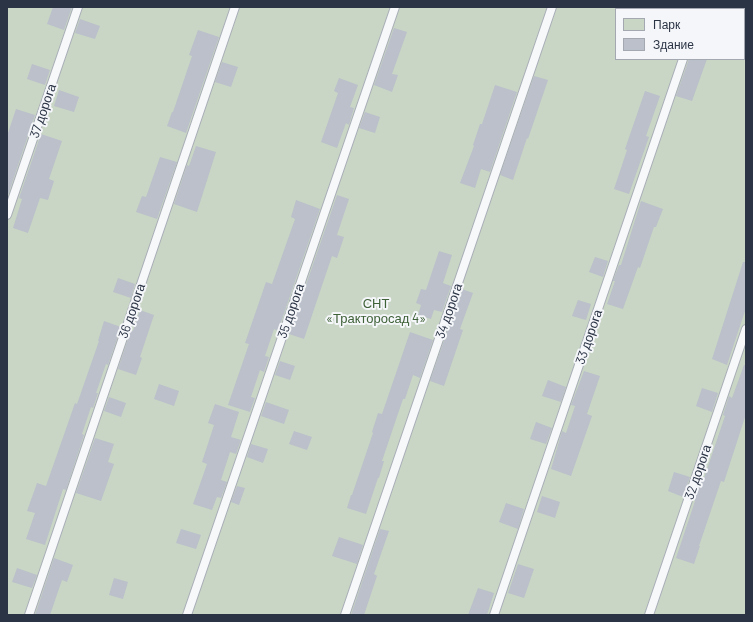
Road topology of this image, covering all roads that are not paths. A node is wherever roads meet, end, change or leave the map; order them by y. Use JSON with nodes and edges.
{"nodes":[{"id":1,"x":78,"y":7,"type":"edge"},
{"id":2,"x":235,"y":7,"type":"edge"},
{"id":3,"x":395,"y":7,"type":"edge"},
{"id":4,"x":552,"y":7,"type":"edge"},
{"id":5,"x":683,"y":60,"type":"edge"},
{"id":6,"x":7,"y":215,"type":"edge"},
{"id":7,"x":746,"y":329,"type":"edge"},
{"id":8,"x":29,"y":615,"type":"edge"},
{"id":9,"x":187,"y":615,"type":"edge"},
{"id":10,"x":345,"y":615,"type":"edge"},
{"id":11,"x":494,"y":615,"type":"edge"},
{"id":12,"x":649,"y":615,"type":"edge"}],
"edges":[{"from":1,"to":6,"type":"lane","name":"37 дорога"},
{"from":2,"to":8,"type":"lane","name":"36 дорога"},
{"from":3,"to":9,"type":"lane","name":"35 дорога"},
{"from":4,"to":10,"type":"lane","name":"34 дорога"},
{"from":5,"to":11,"type":"lane","name":"33 дорога"},
{"from":7,"to":12,"type":"lane","name":"32 дорога"}]}
